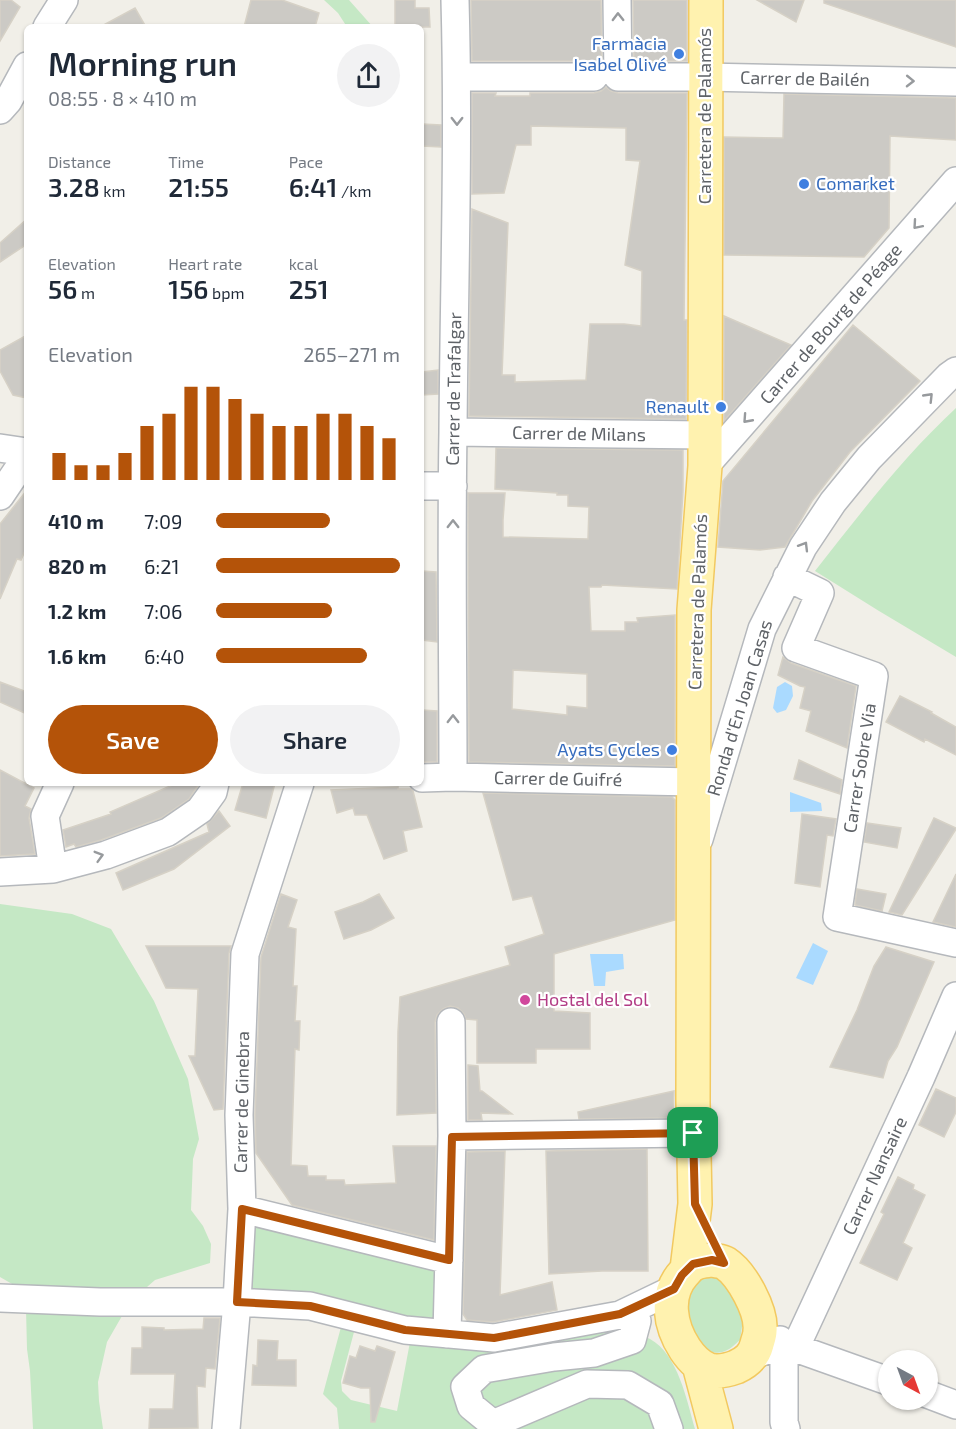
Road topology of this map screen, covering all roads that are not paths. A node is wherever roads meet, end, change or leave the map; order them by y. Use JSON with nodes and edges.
{"nodes":[{"id":1,"x":64,"y":0,"type":"edge"},
{"id":2,"x":455,"y":0,"type":"edge"},
{"id":3,"x":617,"y":0,"type":"edge"},
{"id":4,"x":706,"y":0,"type":"edge"},
{"id":5,"x":49,"y":24,"type":"edge"},
{"id":6,"x":24,"y":72,"type":"edge"},
{"id":7,"x":457,"y":77,"type":"junction"},
{"id":8,"x":606,"y":77,"type":"junction"},
{"id":9,"x":704,"y":77,"type":"junction"},
{"id":10,"x":956,"y":82,"type":"edge"},
{"id":11,"x":0,"y":110,"type":"edge"},
{"id":12,"x":956,"y":181,"type":"edge"},
{"id":13,"x":956,"y":371,"type":"edge"},
{"id":14,"x":453,"y":432,"type":"junction"},
{"id":15,"x":0,"y":448,"type":"edge"},
{"id":16,"x":705,"y":451,"type":"junction"},
{"id":17,"x":24,"y":453,"type":"edge"},
{"id":18,"x":24,"y":459,"type":"edge"},
{"id":19,"x":424,"y":486,"type":"edge"},
{"id":20,"x":453,"y":486,"type":"junction"},
{"id":21,"x":0,"y":496,"type":"edge"},
{"id":22,"x":787,"y":577,"type":"junction"},
{"id":23,"x":453,"y":777,"type":"junction"},
{"id":24,"x":424,"y":778,"type":"edge"},
{"id":25,"x":694,"y":782,"type":"junction"},
{"id":26,"x":59,"y":786,"type":"edge"},
{"id":27,"x":214,"y":786,"type":"edge"},
{"id":28,"x":299,"y":786,"type":"edge"},
{"id":29,"x":694,"y":857,"type":"junction"},
{"id":30,"x":53,"y":869,"type":"junction"},
{"id":31,"x":0,"y":872,"type":"edge"},
{"id":32,"x":956,"y":943,"type":"edge"},
{"id":33,"x":956,"y":996,"type":"edge"},
{"id":34,"x":451,"y":1022,"type":"dead end"},
{"id":35,"x":693,"y":1133,"type":"junction"},
{"id":36,"x":452,"y":1137,"type":"junction"},
{"id":37,"x":695,"y":1204,"type":"junction"},
{"id":38,"x":242,"y":1209,"type":"junction"},
{"id":39,"x":449,"y":1260,"type":"junction"},
{"id":40,"x":724,"y":1263,"type":"junction"},
{"id":41,"x":681,"y":1279,"type":"junction"},
{"id":42,"x":0,"y":1298,"type":"edge"},
{"id":43,"x":237,"y":1302,"type":"junction"},
{"id":44,"x":628,"y":1318,"type":"junction"},
{"id":45,"x":759,"y":1318,"type":"junction"},
{"id":46,"x":447,"y":1334,"type":"junction"},
{"id":47,"x":677,"y":1337,"type":"junction"},
{"id":48,"x":784,"y":1344,"type":"junction"},
{"id":49,"x":728,"y":1363,"type":"junction"},
{"id":50,"x":878,"y":1377,"type":"edge"},
{"id":51,"x":938,"y":1398,"type":"edge"},
{"id":52,"x":956,"y":1405,"type":"edge"},
{"id":53,"x":714,"y":1423,"type":"edge"},
{"id":54,"x":226,"y":1429,"type":"edge"},
{"id":55,"x":669,"y":1429,"type":"edge"},
{"id":56,"x":786,"y":1429,"type":"edge"}],
"edges":[{"from":1,"to":5,"type":"street"},
{"from":2,"to":7,"type":"street","name":"Carrer de Trafalgar"},
{"from":8,"to":3,"type":"street","one_way":true},
{"from":4,"to":9,"type":"main road","name":"Carretera de Palamós"},
{"from":6,"to":11,"type":"street"},
{"from":7,"to":8,"type":"street","name":"Carrer de Bailén"},
{"from":7,"to":14,"type":"street","name":"Carrer de Trafalgar","one_way":true},
{"from":8,"to":9,"type":"street","name":"Carrer de Bailén"},
{"from":9,"to":10,"type":"street","name":"Carrer de Bailén","one_way":true},
{"from":9,"to":16,"type":"main road","name":"Carretera de Palamós"},
{"from":12,"to":16,"type":"street","name":"Carrer de Bourg de Péage","one_way":true},
{"from":22,"to":13,"type":"street","name":"Ronda d'En Joan Casas","one_way":true},
{"from":14,"to":16,"type":"street","name":"Carrer de Milans"},
{"from":14,"to":20,"type":"street","name":"Carrer de Trafalgar"},
{"from":15,"to":17,"type":"street"},
{"from":16,"to":25,"type":"main road","name":"Carretera de Palamós"},
{"from":18,"to":21,"type":"street"},
{"from":19,"to":20,"type":"street"},
{"from":23,"to":20,"type":"street","name":"Carrer de Trafalgar","one_way":true},
{"from":22,"to":29,"type":"street","name":"Ronda d'En Joan Casas"},
{"from":22,"to":32,"type":"street","name":"Carrer Sobre Via"},
{"from":23,"to":24,"type":"street","name":"Carrer de Guifré"},
{"from":23,"to":25,"type":"street","name":"Carrer de Guifré"},
{"from":25,"to":29,"type":"main road","name":"Carretera de Palamós"},
{"from":26,"to":30,"type":"street"},
{"from":30,"to":27,"type":"street","one_way":true},
{"from":28,"to":38,"type":"street","name":"Carrer de Ginebra"},
{"from":29,"to":35,"type":"main road","name":"Carretera de Palamós"},
{"from":30,"to":31,"type":"street"},
{"from":33,"to":48,"type":"street","name":"Carrer Nansaire"},
{"from":34,"to":36,"type":"street"},
{"from":35,"to":36,"type":"street"},
{"from":35,"to":37,"type":"main road","name":"Carretera de Palamós"},
{"from":36,"to":39,"type":"street"},
{"from":37,"to":40,"type":"main road","name":"Carretera de Palamós"},
{"from":37,"to":41,"type":"main road","name":"Carretera de Palamós"},
{"from":38,"to":39,"type":"street"},
{"from":38,"to":43,"type":"street","name":"Carrer de Ginebra"},
{"from":39,"to":46,"type":"street"},
{"from":40,"to":41,"type":"main road"},
{"from":40,"to":45,"type":"main road"},
{"from":41,"to":44,"type":"street"},
{"from":41,"to":47,"type":"main road"},
{"from":42,"to":43,"type":"street"},
{"from":43,"to":46,"type":"street"},
{"from":43,"to":54,"type":"street","name":"Carrer de Ginebra"},
{"from":44,"to":46,"type":"street"},
{"from":44,"to":47,"type":"street"},
{"from":44,"to":55,"type":"street"},
{"from":45,"to":48,"type":"street"},
{"from":45,"to":49,"type":"main road"},
{"from":47,"to":49,"type":"main road"},
{"from":48,"to":49,"type":"street"},
{"from":48,"to":50,"type":"street"},
{"from":48,"to":56,"type":"street"},
{"from":49,"to":53,"type":"main road"},
{"from":51,"to":52,"type":"street"}]}
